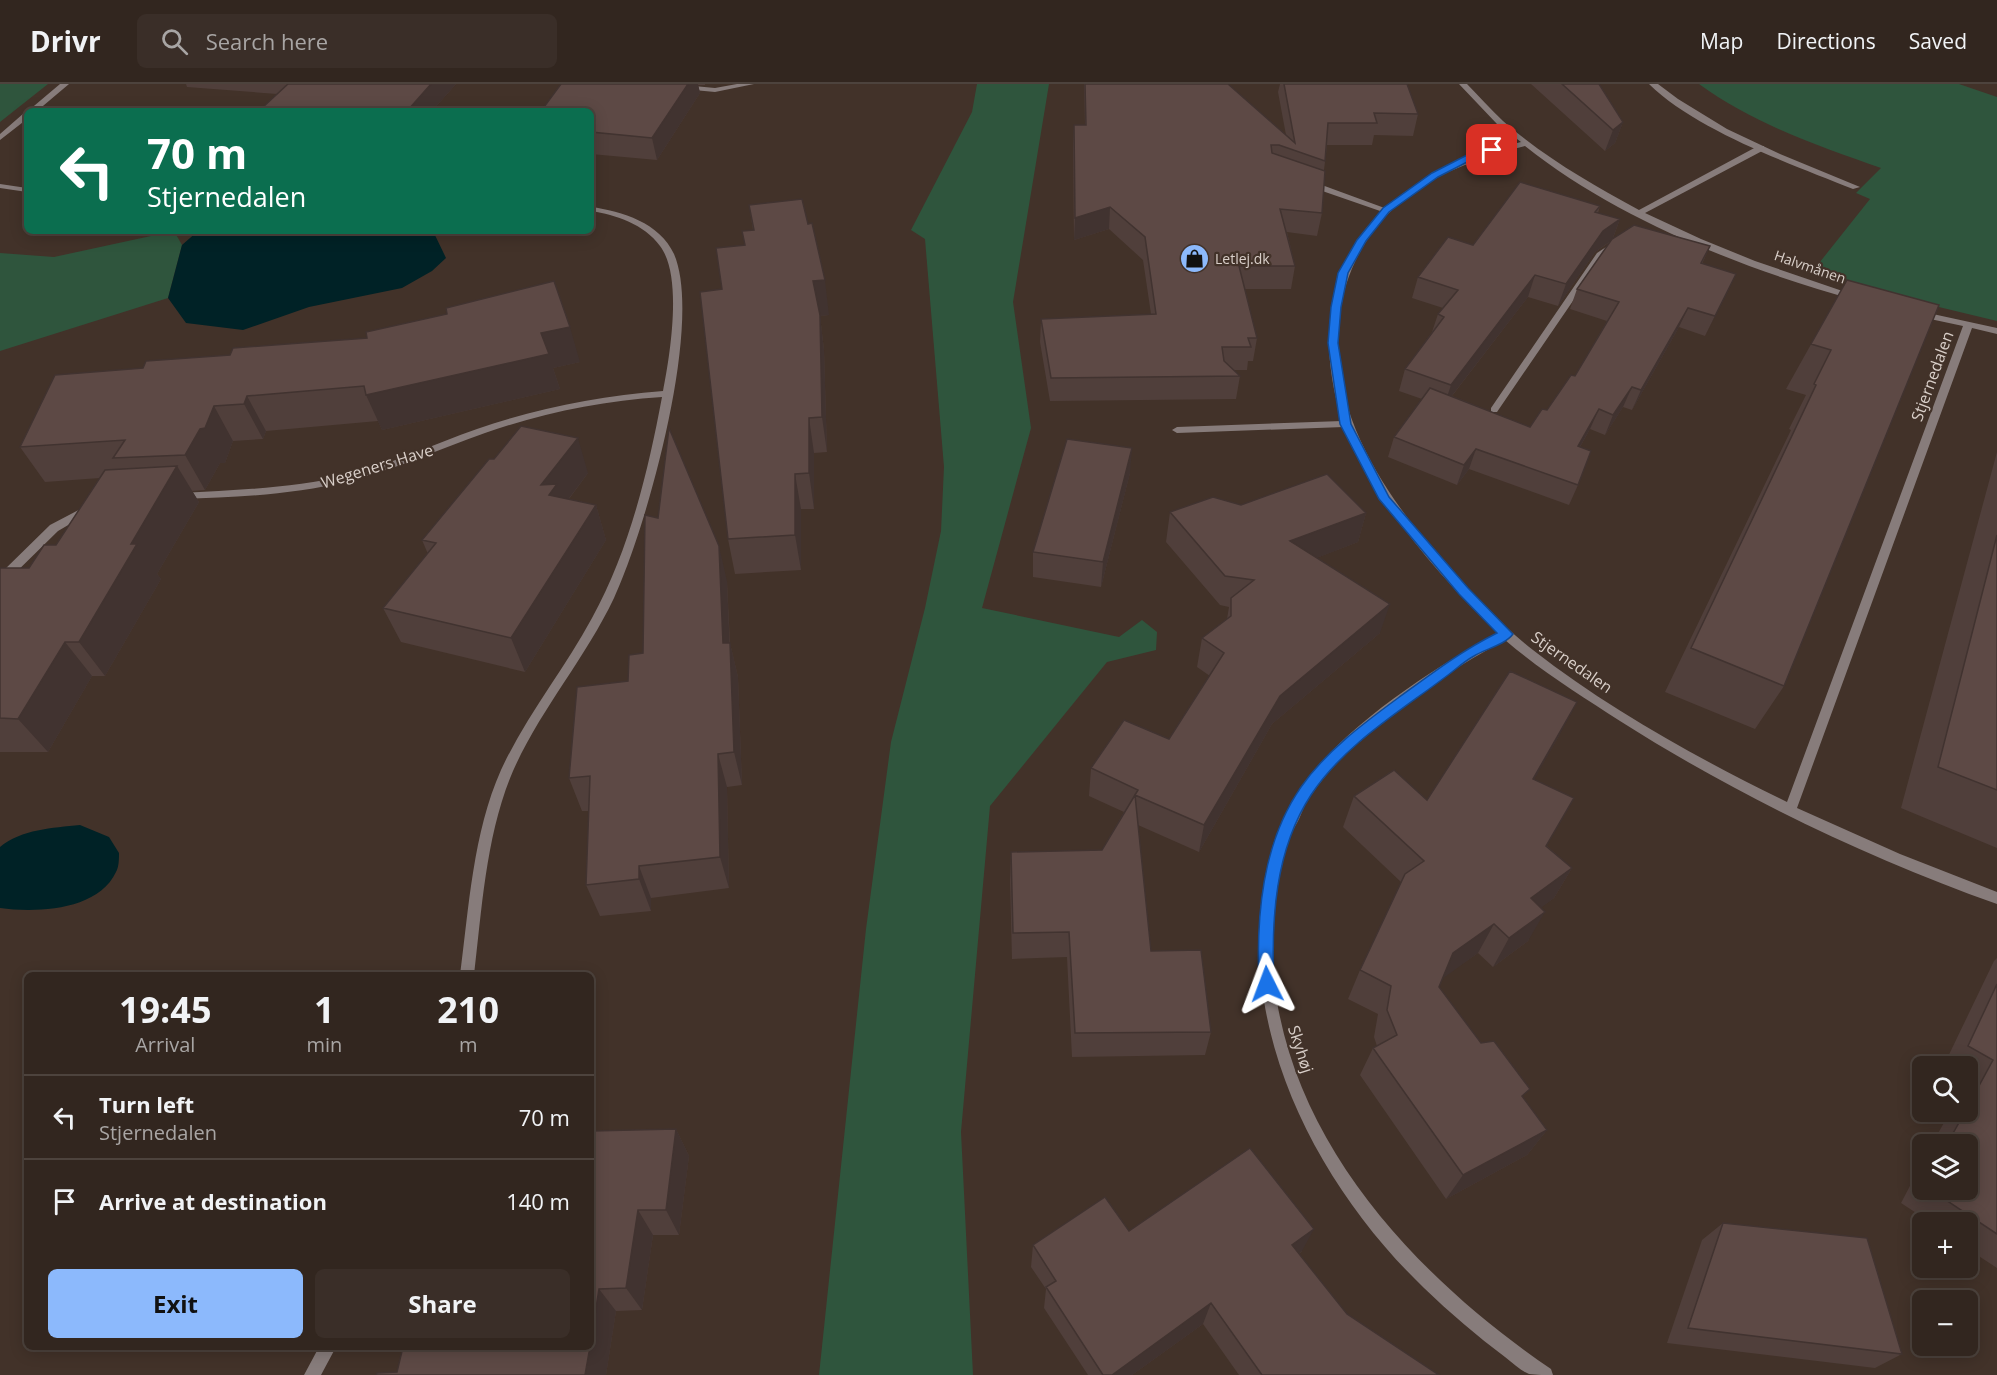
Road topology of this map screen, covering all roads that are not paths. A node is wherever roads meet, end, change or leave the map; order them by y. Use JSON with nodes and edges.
{"nodes":[{"id":1,"x":65,"y":84,"type":"edge"},
{"id":2,"x":750,"y":84,"type":"edge"},
{"id":3,"x":1463,"y":84,"type":"edge"},
{"id":4,"x":1653,"y":84,"type":"edge"},
{"id":5,"x":672,"y":87,"type":"edge"},
{"id":6,"x":36,"y":108,"type":"edge"},
{"id":7,"x":24,"y":118,"type":"edge"},
{"id":8,"x":0,"y":138,"type":"edge"},
{"id":9,"x":1527,"y":143,"type":"junction"},
{"id":10,"x":1761,"y":148,"type":"junction"},
{"id":11,"x":1303,"y":181,"type":"edge"},
{"id":12,"x":0,"y":186,"type":"edge"},
{"id":13,"x":1856,"y":187,"type":"dead end"},
{"id":14,"x":24,"y":190,"type":"edge"},
{"id":15,"x":594,"y":210,"type":"edge"},
{"id":16,"x":1386,"y":210,"type":"junction"},
{"id":17,"x":1640,"y":213,"type":"junction"},
{"id":18,"x":1654,"y":220,"type":"junction"},
{"id":19,"x":1645,"y":226,"type":"edge"},
{"id":20,"x":1627,"y":237,"type":"edge"},
{"id":21,"x":1870,"y":301,"type":"edge"},
{"id":22,"x":1909,"y":312,"type":"edge"},
{"id":23,"x":1968,"y":326,"type":"junction"},
{"id":24,"x":1997,"y":331,"type":"edge"},
{"id":25,"x":667,"y":394,"type":"junction"},
{"id":26,"x":1494,"y":410,"type":"edge"},
{"id":27,"x":1346,"y":424,"type":"junction"},
{"id":28,"x":1177,"y":430,"type":"dead end"},
{"id":29,"x":166,"y":497,"type":"edge"},
{"id":30,"x":98,"y":505,"type":"edge"},
{"id":31,"x":0,"y":581,"type":"edge"},
{"id":32,"x":1506,"y":634,"type":"junction"},
{"id":33,"x":1790,"y":810,"type":"junction"},
{"id":34,"x":1997,"y":898,"type":"edge"},
{"id":35,"x":467,"y":972,"type":"edge"},
{"id":36,"x":326,"y":1350,"type":"edge"},
{"id":37,"x":312,"y":1375,"type":"edge"},
{"id":38,"x":1545,"y":1375,"type":"edge"}],
"edges":[{"from":1,"to":6,"type":"street"},
{"from":2,"to":5,"type":"street"},
{"from":3,"to":9,"type":"street","name":"Halvmånen"},
{"from":4,"to":10,"type":"street"},
{"from":7,"to":8,"type":"street"},
{"from":9,"to":16,"type":"street","name":"Stjernedalen"},
{"from":9,"to":17,"type":"street","name":"Halvmånen"},
{"from":10,"to":13,"type":"street"},
{"from":10,"to":17,"type":"street"},
{"from":11,"to":16,"type":"street"},
{"from":12,"to":14,"type":"street"},
{"from":15,"to":25,"type":"street"},
{"from":16,"to":27,"type":"street","name":"Stjernedalen"},
{"from":17,"to":18,"type":"street","name":"Halvmånen"},
{"from":18,"to":19,"type":"street"},
{"from":18,"to":21,"type":"street","name":"Halvmånen"},
{"from":20,"to":26,"type":"street"},
{"from":22,"to":23,"type":"street"},
{"from":23,"to":24,"type":"street"},
{"from":23,"to":33,"type":"street","name":"Stjernedalen"},
{"from":25,"to":29,"type":"street","name":"Wegeners Have"},
{"from":25,"to":35,"type":"street"},
{"from":27,"to":28,"type":"street"},
{"from":27,"to":32,"type":"street","name":"Stjernedalen"},
{"from":30,"to":31,"type":"street"},
{"from":32,"to":33,"type":"street","name":"Stjernedalen"},
{"from":32,"to":38,"type":"street","name":"Skyhøj"},
{"from":33,"to":34,"type":"street","name":"Stjernedalen"},
{"from":36,"to":37,"type":"street"}]}
